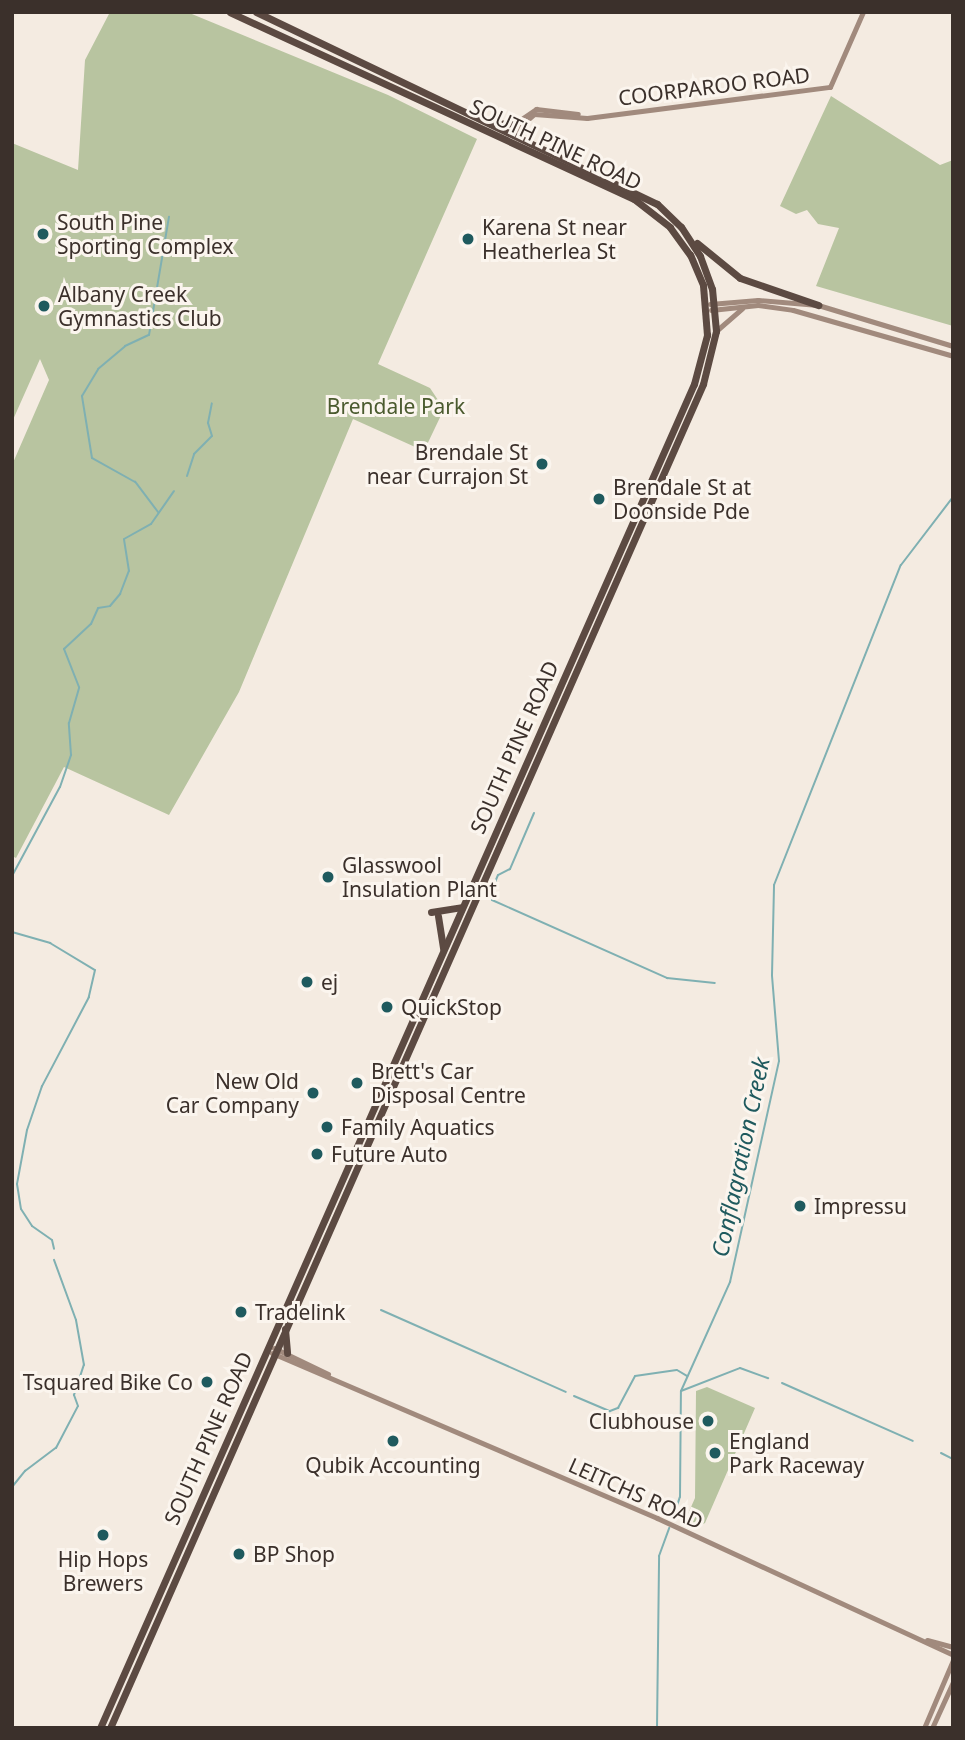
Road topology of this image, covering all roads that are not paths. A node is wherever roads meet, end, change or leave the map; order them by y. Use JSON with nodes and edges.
{"nodes":[{"id":1,"x":230,"y":12,"type":"edge"},
{"id":2,"x":256,"y":12,"type":"edge"},
{"id":3,"x":863,"y":12,"type":"edge"},
{"id":4,"x":602,"y":116,"type":"junction"},
{"id":5,"x":514,"y":123,"type":"junction"},
{"id":6,"x":491,"y":124,"type":"junction"},
{"id":7,"x":509,"y":138,"type":"junction"},
{"id":8,"x":686,"y":233,"type":"junction"},
{"id":9,"x":818,"y":305,"type":"junction"},
{"id":10,"x":745,"y":306,"type":"junction"},
{"id":11,"x":711,"y":307,"type":"junction"},
{"id":12,"x":716,"y":331,"type":"junction"},
{"id":13,"x":953,"y":346,"type":"edge"},
{"id":14,"x":953,"y":356,"type":"edge"},
{"id":15,"x":462,"y":907,"type":"junction"},
{"id":16,"x":443,"y":950,"type":"junction"},
{"id":17,"x":366,"y":1134,"type":"junction"},
{"id":18,"x":328,"y":1220,"type":"junction"},
{"id":19,"x":284,"y":1328,"type":"junction"},
{"id":20,"x":271,"y":1349,"type":"junction"},
{"id":21,"x":287,"y":1353,"type":"junction"},
{"id":22,"x":331,"y":1376,"type":"junction"},
{"id":23,"x":927,"y":1640,"type":"junction"},
{"id":24,"x":953,"y":1647,"type":"edge"},
{"id":25,"x":953,"y":1658,"type":"edge"},
{"id":26,"x":953,"y":1682,"type":"edge"},
{"id":27,"x":100,"y":1728,"type":"edge"},
{"id":28,"x":112,"y":1728,"type":"edge"},
{"id":29,"x":924,"y":1728,"type":"edge"},
{"id":30,"x":932,"y":1728,"type":"edge"}],
"edges":[{"from":1,"to":7,"type":"highway","name":"SOUTH PINE ROAD"},
{"from":2,"to":6,"type":"highway","name":"SOUTH PINE ROAD"},
{"from":3,"to":4,"type":"street","name":"COORPAROO ROAD"},
{"from":4,"to":5,"type":"street","name":"COORPAROO ROAD"},
{"from":4,"to":7,"type":"street","name":"COORPAROO ROAD"},
{"from":5,"to":6,"type":"highway"},
{"from":5,"to":7,"type":"street"},
{"from":6,"to":7,"type":"highway","name":"SOUTH PINE ROAD"},
{"from":7,"to":8,"type":"highway","name":"SOUTH PINE ROAD"},
{"from":7,"to":11,"type":"highway","name":"SOUTH PINE ROAD"},
{"from":8,"to":9,"type":"highway"},
{"from":8,"to":11,"type":"highway","name":"SOUTH PINE ROAD"},
{"from":9,"to":11,"type":"street"},
{"from":9,"to":13,"type":"street"},
{"from":10,"to":11,"type":"street"},
{"from":10,"to":12,"type":"street"},
{"from":10,"to":14,"type":"street"},
{"from":11,"to":12,"type":"highway","name":"SOUTH PINE ROAD"},
{"from":11,"to":15,"type":"highway","name":"SOUTH PINE ROAD"},
{"from":12,"to":17,"type":"highway","name":"SOUTH PINE ROAD"},
{"from":15,"to":16,"type":"highway","name":"SOUTH PINE ROAD"},
{"from":15,"to":16,"type":"highway"},
{"from":16,"to":17,"type":"highway","name":"SOUTH PINE ROAD"},
{"from":17,"to":18,"type":"highway","name":"SOUTH PINE ROAD"},
{"from":18,"to":19,"type":"highway","name":"SOUTH PINE ROAD"},
{"from":18,"to":20,"type":"highway","name":"SOUTH PINE ROAD"},
{"from":19,"to":20,"type":"highway","name":"SOUTH PINE ROAD"},
{"from":19,"to":21,"type":"highway"},
{"from":20,"to":21,"type":"street","name":"LEITCHS ROAD"},
{"from":20,"to":22,"type":"street","name":"LEITCHS ROAD"},
{"from":20,"to":27,"type":"highway","name":"SOUTH PINE ROAD"},
{"from":20,"to":28,"type":"highway","name":"SOUTH PINE ROAD"},
{"from":21,"to":22,"type":"street","name":"LEITCHS ROAD"},
{"from":22,"to":23,"type":"street","name":"LEITCHS ROAD"},
{"from":23,"to":24,"type":"street","name":"LEITCHS ROAD"},
{"from":23,"to":25,"type":"street","name":"LEITCHS ROAD"},
{"from":25,"to":29,"type":"street"},
{"from":26,"to":30,"type":"street"}]}
